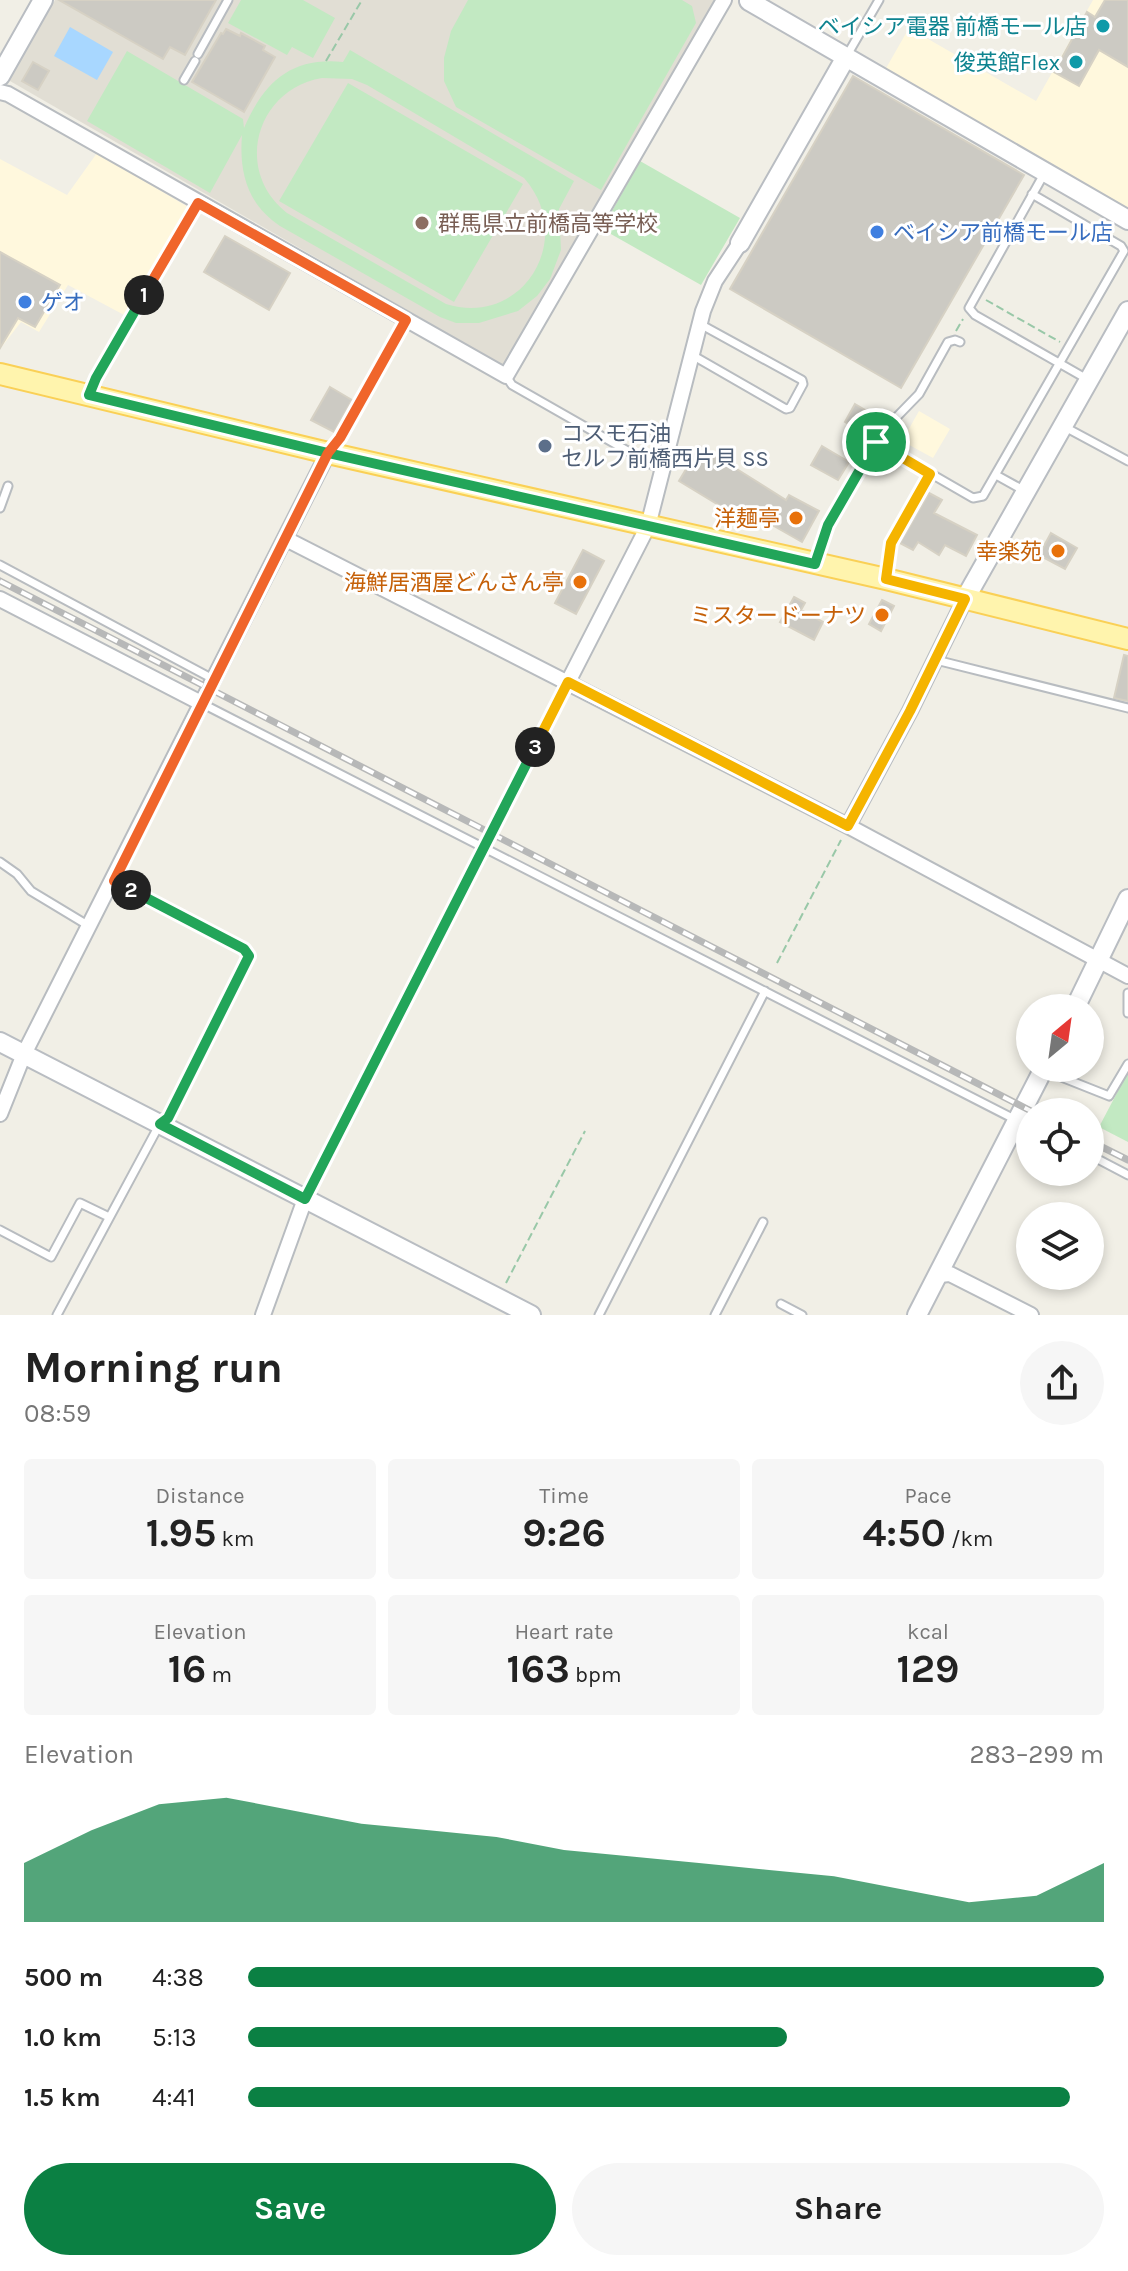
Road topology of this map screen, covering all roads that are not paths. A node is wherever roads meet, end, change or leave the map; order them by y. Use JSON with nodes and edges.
{"nodes":[{"id":1,"x":43,"y":0,"type":"edge"},
{"id":2,"x":228,"y":0,"type":"edge"},
{"id":3,"x":724,"y":0,"type":"edge"},
{"id":4,"x":748,"y":0,"type":"edge"},
{"id":5,"x":879,"y":0,"type":"edge"},
{"id":6,"x":846,"y":57,"type":"junction"},
{"id":7,"x":0,"y":76,"type":"edge"},
{"id":8,"x":184,"y":80,"type":"dead end"},
{"id":9,"x":0,"y":92,"type":"edge"},
{"id":10,"x":1045,"y":172,"type":"junction"},
{"id":11,"x":1032,"y":194,"type":"junction"},
{"id":12,"x":198,"y":203,"type":"junction"},
{"id":13,"x":1128,"y":220,"type":"edge"},
{"id":14,"x":740,"y":243,"type":"joint"},
{"id":15,"x":1128,"y":311,"type":"edge"},
{"id":16,"x":406,"y":320,"type":"junction"},
{"id":17,"x":700,"y":324,"type":"junction"},
{"id":18,"x":955,"y":341,"type":"road end"},
{"id":19,"x":692,"y":355,"type":"junction"},
{"id":20,"x":1059,"y":363,"type":"junction"},
{"id":21,"x":0,"y":374,"type":"edge"},
{"id":22,"x":506,"y":376,"type":"junction"},
{"id":23,"x":1088,"y":380,"type":"junction"},
{"id":24,"x":89,"y":395,"type":"junction"},
{"id":25,"x":1063,"y":425,"type":"junction"},
{"id":26,"x":876,"y":442,"type":"junction"},
{"id":27,"x":328,"y":453,"type":"junction"},
{"id":28,"x":1128,"y":461,"type":"edge"},
{"id":29,"x":663,"y":468,"type":"junction"},
{"id":30,"x":930,"y":474,"type":"junction"},
{"id":31,"x":996,"y":475,"type":"junction"},
{"id":32,"x":8,"y":486,"type":"dead end"},
{"id":33,"x":1025,"y":491,"type":"junction"},
{"id":34,"x":0,"y":508,"type":"edge"},
{"id":35,"x":648,"y":526,"type":"junction"},
{"id":36,"x":286,"y":539,"type":"junction"},
{"id":37,"x":815,"y":564,"type":"junction"},
{"id":38,"x":0,"y":565,"type":"edge"},
{"id":39,"x":886,"y":579,"type":"junction"},
{"id":40,"x":0,"y":599,"type":"edge"},
{"id":41,"x":965,"y":599,"type":"junction"},
{"id":42,"x":1128,"y":639,"type":"edge"},
{"id":43,"x":935,"y":660,"type":"junction"},
{"id":44,"x":215,"y":680,"type":"junction"},
{"id":45,"x":568,"y":682,"type":"junction"},
{"id":46,"x":203,"y":704,"type":"junction"},
{"id":47,"x":1128,"y":708,"type":"edge"},
{"id":48,"x":848,"y":826,"type":"junction"},
{"id":49,"x":484,"y":847,"type":"junction"},
{"id":50,"x":0,"y":862,"type":"edge"},
{"id":51,"x":114,"y":881,"type":"junction"},
{"id":52,"x":1128,"y":899,"type":"edge"},
{"id":53,"x":89,"y":926,"type":"junction"},
{"id":54,"x":1100,"y":961,"type":"junction"},
{"id":55,"x":1128,"y":976,"type":"edge"},
{"id":56,"x":765,"y":991,"type":"junction"},
{"id":57,"x":1128,"y":993,"type":"edge"},
{"id":58,"x":1082,"y":994,"type":"edge"},
{"id":59,"x":1128,"y":1013,"type":"edge"},
{"id":60,"x":0,"y":1042,"type":"edge"},
{"id":61,"x":24,"y":1054,"type":"junction"},
{"id":62,"x":1128,"y":1064,"type":"edge"},
{"id":63,"x":1075,"y":1082,"type":"edge"},
{"id":64,"x":0,"y":1114,"type":"edge"},
{"id":65,"x":1016,"y":1118,"type":"edge"},
{"id":66,"x":160,"y":1124,"type":"junction"},
{"id":67,"x":1016,"y":1136,"type":"edge"},
{"id":68,"x":1104,"y":1162,"type":"edge"},
{"id":69,"x":1128,"y":1175,"type":"edge"},
{"id":70,"x":305,"y":1199,"type":"junction"},
{"id":71,"x":109,"y":1217,"type":"junction"},
{"id":72,"x":763,"y":1222,"type":"dead end"},
{"id":73,"x":0,"y":1230,"type":"edge"},
{"id":74,"x":939,"y":1275,"type":"junction"},
{"id":75,"x":781,"y":1304,"type":"dead end"},
{"id":76,"x":57,"y":1315,"type":"edge"},
{"id":77,"x":263,"y":1315,"type":"edge"},
{"id":78,"x":531,"y":1315,"type":"edge"},
{"id":79,"x":599,"y":1315,"type":"edge"},
{"id":80,"x":715,"y":1315,"type":"edge"},
{"id":81,"x":802,"y":1315,"type":"edge"},
{"id":82,"x":917,"y":1315,"type":"edge"},
{"id":83,"x":1031,"y":1315,"type":"edge"}],
"edges":[{"from":1,"to":7,"type":"street"},
{"from":2,"to":8,"type":"lane"},
{"from":3,"to":22,"type":"street"},
{"from":4,"to":6,"type":"street"},
{"from":5,"to":6,"type":"lane"},
{"from":6,"to":10,"type":"street"},
{"from":6,"to":14,"type":"street"},
{"from":9,"to":12,"type":"street"},
{"from":10,"to":11,"type":"lane"},
{"from":10,"to":13,"type":"street"},
{"from":11,"to":20,"type":"lane"},
{"from":11,"to":20,"type":"lane"},
{"from":12,"to":16,"type":"street"},
{"from":12,"to":24,"type":"lane"},
{"from":14,"to":17,"type":"street"},
{"from":15,"to":23,"type":"street"},
{"from":16,"to":22,"type":"street"},
{"from":16,"to":27,"type":"lane"},
{"from":17,"to":19,"type":"street"},
{"from":17,"to":19,"type":"lane"},
{"from":18,"to":26,"type":"lane"},
{"from":19,"to":29,"type":"street"},
{"from":20,"to":23,"type":"lane"},
{"from":20,"to":31,"type":"lane"},
{"from":21,"to":24,"type":"main road"},
{"from":22,"to":29,"type":"lane"},
{"from":23,"to":25,"type":"street"},
{"from":24,"to":27,"type":"main road"},
{"from":25,"to":28,"type":"lane"},
{"from":25,"to":33,"type":"street"},
{"from":26,"to":30,"type":"lane"},
{"from":26,"to":37,"type":"lane"},
{"from":27,"to":35,"type":"main road"},
{"from":27,"to":36,"type":"street"},
{"from":29,"to":35,"type":"street"},
{"from":30,"to":31,"type":"lane"},
{"from":30,"to":39,"type":"lane"},
{"from":31,"to":33,"type":"lane"},
{"from":32,"to":34,"type":"lane"},
{"from":33,"to":41,"type":"street"},
{"from":35,"to":37,"type":"main road"},
{"from":35,"to":45,"type":"street"},
{"from":36,"to":44,"type":"street"},
{"from":36,"to":45,"type":"street"},
{"from":37,"to":39,"type":"main road"},
{"from":38,"to":44,"type":"lane"},
{"from":39,"to":41,"type":"main road"},
{"from":40,"to":46,"type":"street"},
{"from":41,"to":42,"type":"main road"},
{"from":41,"to":43,"type":"street"},
{"from":43,"to":47,"type":"lane"},
{"from":43,"to":48,"type":"street"},
{"from":44,"to":46,"type":"street"},
{"from":45,"to":48,"type":"street"},
{"from":45,"to":49,"type":"lane"},
{"from":46,"to":49,"type":"lane"},
{"from":46,"to":51,"type":"street"},
{"from":48,"to":54,"type":"street"},
{"from":49,"to":56,"type":"lane"},
{"from":49,"to":70,"type":"lane"},
{"from":50,"to":53,"type":"lane"},
{"from":51,"to":53,"type":"street"},
{"from":51,"to":66,"type":"lane"},
{"from":52,"to":54,"type":"street"},
{"from":53,"to":61,"type":"street"},
{"from":54,"to":55,"type":"street"},
{"from":54,"to":58,"type":"street"},
{"from":56,"to":65,"type":"lane"},
{"from":56,"to":79,"type":"lane"},
{"from":57,"to":59,"type":"lane"},
{"from":60,"to":61,"type":"street"},
{"from":61,"to":64,"type":"street"},
{"from":61,"to":66,"type":"street"},
{"from":62,"to":63,"type":"lane"},
{"from":66,"to":70,"type":"street"},
{"from":66,"to":71,"type":"lane"},
{"from":67,"to":74,"type":"street"},
{"from":68,"to":69,"type":"lane"},
{"from":70,"to":77,"type":"street"},
{"from":70,"to":78,"type":"street"},
{"from":71,"to":73,"type":"lane"},
{"from":71,"to":76,"type":"lane"},
{"from":72,"to":80,"type":"lane"},
{"from":74,"to":82,"type":"street"},
{"from":74,"to":83,"type":"street"},
{"from":75,"to":81,"type":"lane"}]}
